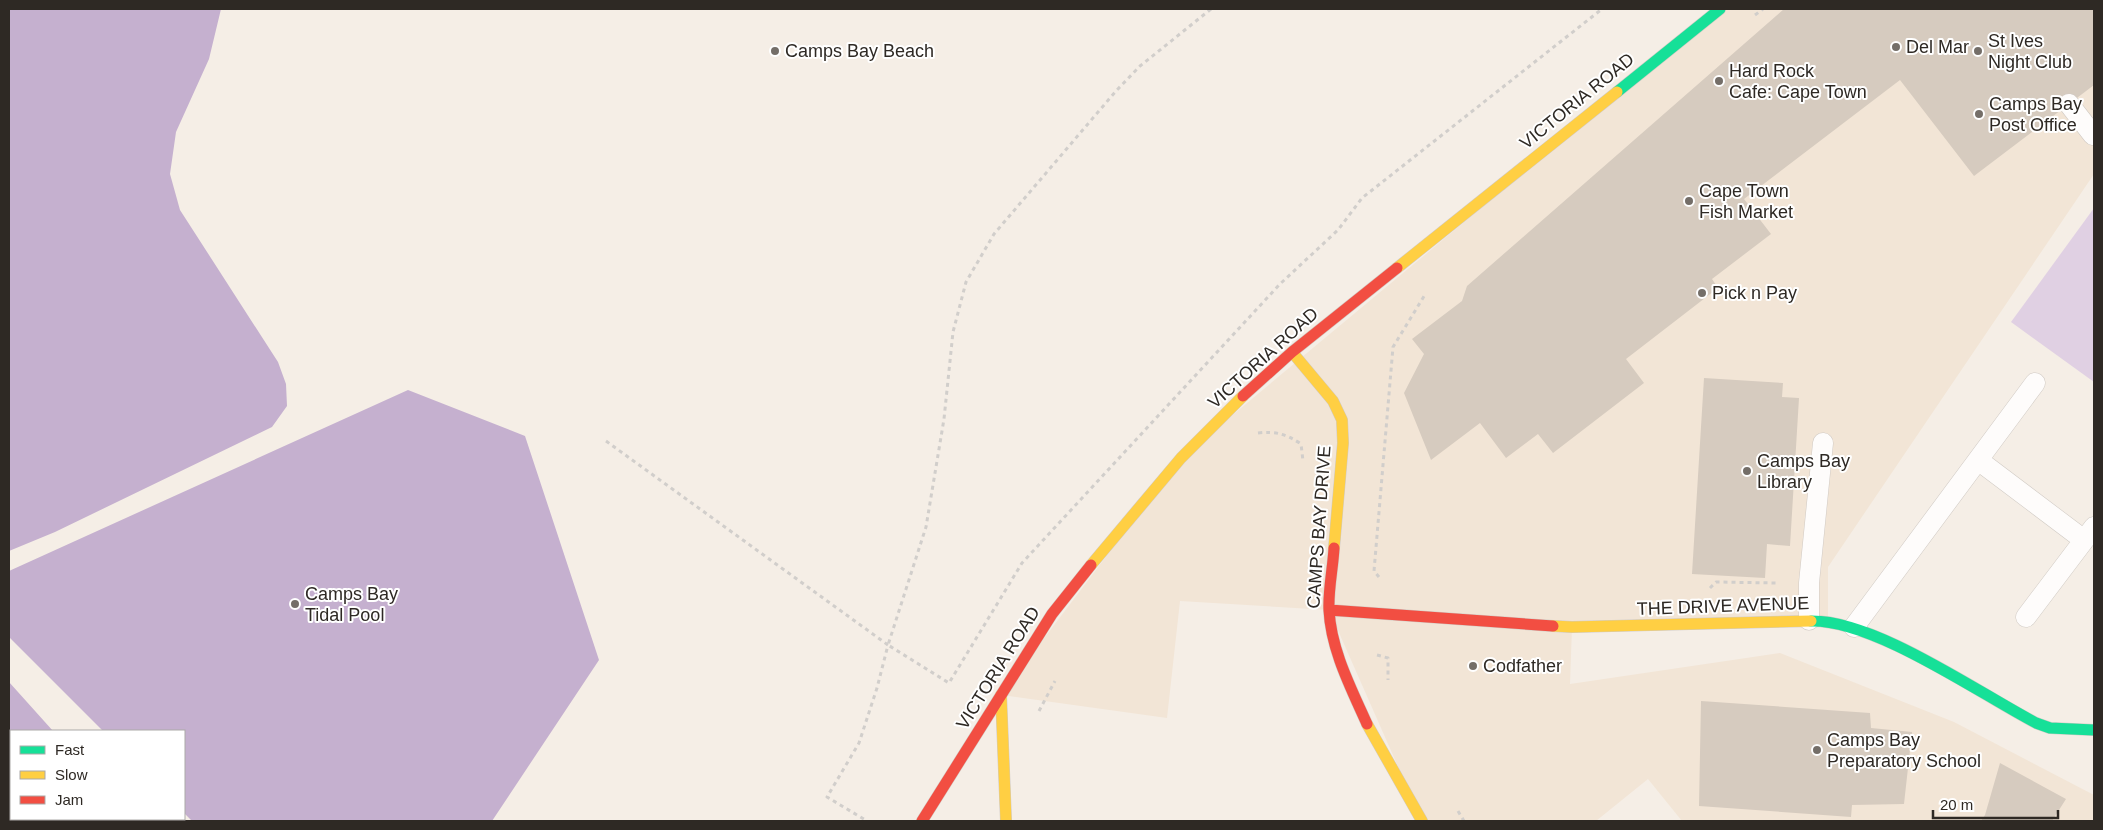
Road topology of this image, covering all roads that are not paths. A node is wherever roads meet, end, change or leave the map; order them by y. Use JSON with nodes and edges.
{"nodes":[{"id":1,"x":1720,"y":9,"type":"edge"},
{"id":2,"x":2069,"y":104,"type":"dead end"},
{"id":3,"x":2093,"y":135,"type":"edge"},
{"id":4,"x":1292,"y":352,"type":"junction"},
{"id":5,"x":2035,"y":383,"type":"dead end"},
{"id":6,"x":1823,"y":443,"type":"dead end"},
{"id":7,"x":1978,"y":460,"type":"junction"},
{"id":8,"x":2089,"y":533,"type":"edge"},
{"id":9,"x":1329,"y":610,"type":"junction"},
{"id":10,"x":2026,"y":617,"type":"dead end"},
{"id":11,"x":1809,"y":620,"type":"junction"},
{"id":12,"x":1854,"y":627,"type":"junction"},
{"id":13,"x":1001,"y":695,"type":"junction"},
{"id":14,"x":2094,"y":730,"type":"edge"},
{"id":15,"x":922,"y":821,"type":"edge"},
{"id":16,"x":1006,"y":821,"type":"edge"},
{"id":17,"x":1422,"y":821,"type":"edge"}],
"edges":[{"from":1,"to":4,"type":"main road","name":"VICTORIA ROAD"},
{"from":2,"to":3,"type":"lane"},
{"from":4,"to":9,"type":"main road","name":"CAMPS BAY DRIVE"},
{"from":4,"to":13,"type":"main road","name":"VICTORIA ROAD"},
{"from":5,"to":7,"type":"lane"},
{"from":6,"to":11,"type":"lane"},
{"from":7,"to":8,"type":"lane"},
{"from":7,"to":12,"type":"lane"},
{"from":8,"to":10,"type":"lane"},
{"from":9,"to":11,"type":"main road","name":"THE DRIVE AVENUE"},
{"from":9,"to":17,"type":"main road","name":"CAMPS BAY DRIVE"},
{"from":11,"to":12,"type":"main road","name":"THE DRIVE AVENUE"},
{"from":12,"to":14,"type":"main road","name":"THE DRIVE AVENUE"},
{"from":13,"to":15,"type":"main road","name":"VICTORIA ROAD"},
{"from":13,"to":16,"type":"main road"}]}
